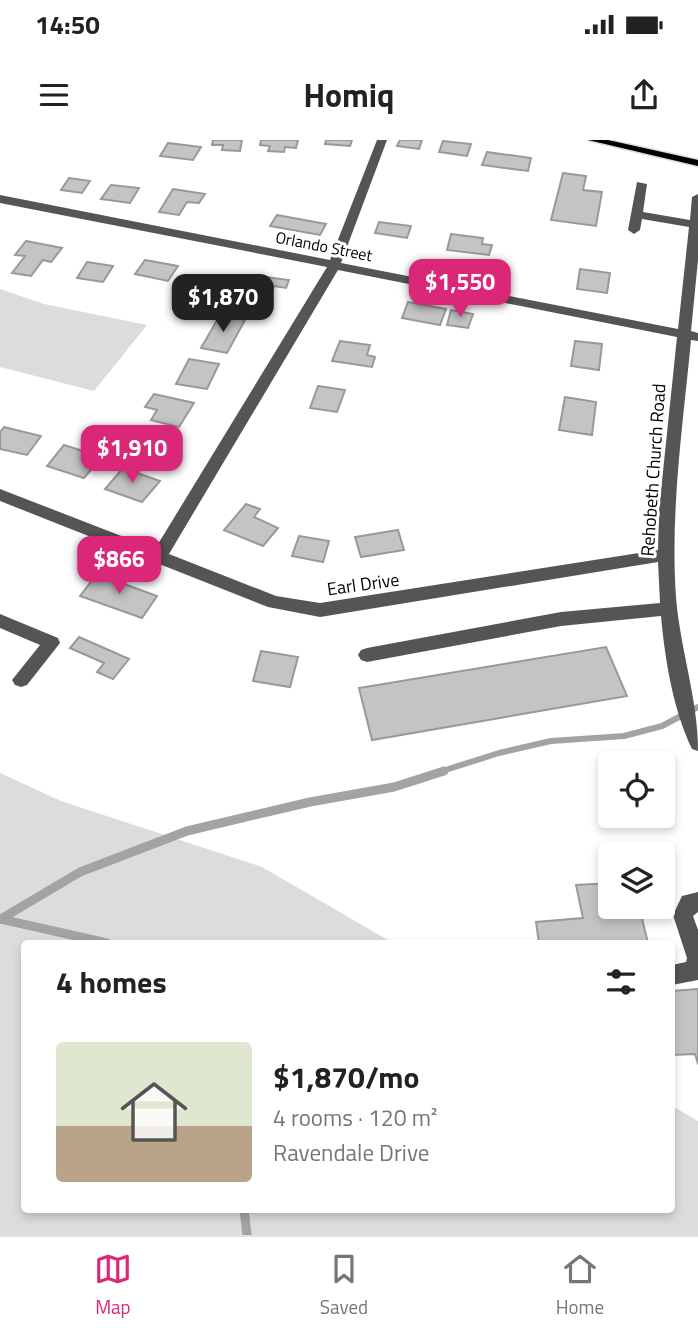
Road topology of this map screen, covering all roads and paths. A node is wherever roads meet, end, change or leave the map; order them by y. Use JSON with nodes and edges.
{"nodes":[{"id":1,"x":382,"y":140,"type":"edge"},
{"id":2,"x":593,"y":140,"type":"edge"},
{"id":3,"x":624,"y":143,"type":"edge"},
{"id":4,"x":698,"y":163,"type":"edge"},
{"id":5,"x":641,"y":184,"type":"dead end"},
{"id":6,"x":698,"y":197,"type":"edge"},
{"id":7,"x":0,"y":198,"type":"edge"},
{"id":8,"x":636,"y":215,"type":"junction"},
{"id":9,"x":695,"y":224,"type":"junction"},
{"id":10,"x":634,"y":230,"type":"dead end"},
{"id":11,"x":334,"y":266,"type":"junction"},
{"id":12,"x":691,"y":336,"type":"edge"},
{"id":13,"x":0,"y":495,"type":"edge"},
{"id":14,"x":665,"y":555,"type":"junction"},
{"id":15,"x":159,"y":557,"type":"junction"},
{"id":16,"x":668,"y":609,"type":"junction"},
{"id":17,"x":0,"y":621,"type":"edge"},
{"id":18,"x":367,"y":655,"type":"dead end"},
{"id":19,"x":21,"y":680,"type":"dead end"},
{"id":20,"x":698,"y":743,"type":"edge"},
{"id":21,"x":698,"y":902,"type":"edge"},
{"id":22,"x":675,"y":974,"type":"edge"}],
"edges":[{"from":1,"to":11,"type":"street"},
{"from":2,"to":3,"type":"main road"},
{"from":3,"to":4,"type":"main road"},
{"from":5,"to":8,"type":"street"},
{"from":6,"to":9,"type":"street","name":"Rehobeth Church Road"},
{"from":7,"to":11,"type":"street","name":"Orlando Street"},
{"from":8,"to":9,"type":"street"},
{"from":8,"to":10,"type":"street"},
{"from":9,"to":12,"type":"street","name":"Rehobeth Church Road"},
{"from":11,"to":12,"type":"street","name":"Orlando Street"},
{"from":11,"to":15,"type":"street"},
{"from":12,"to":14,"type":"street","name":"Rehobeth Church Road"},
{"from":13,"to":15,"type":"street","name":"Earl Drive"},
{"from":14,"to":15,"type":"street","name":"Earl Drive"},
{"from":14,"to":16,"type":"street","name":"Rehobeth Church Road"},
{"from":16,"to":18,"type":"street"},
{"from":16,"to":20,"type":"street","name":"Rehobeth Church Road"},
{"from":17,"to":19,"type":"street"},
{"from":21,"to":22,"type":"street"}]}
